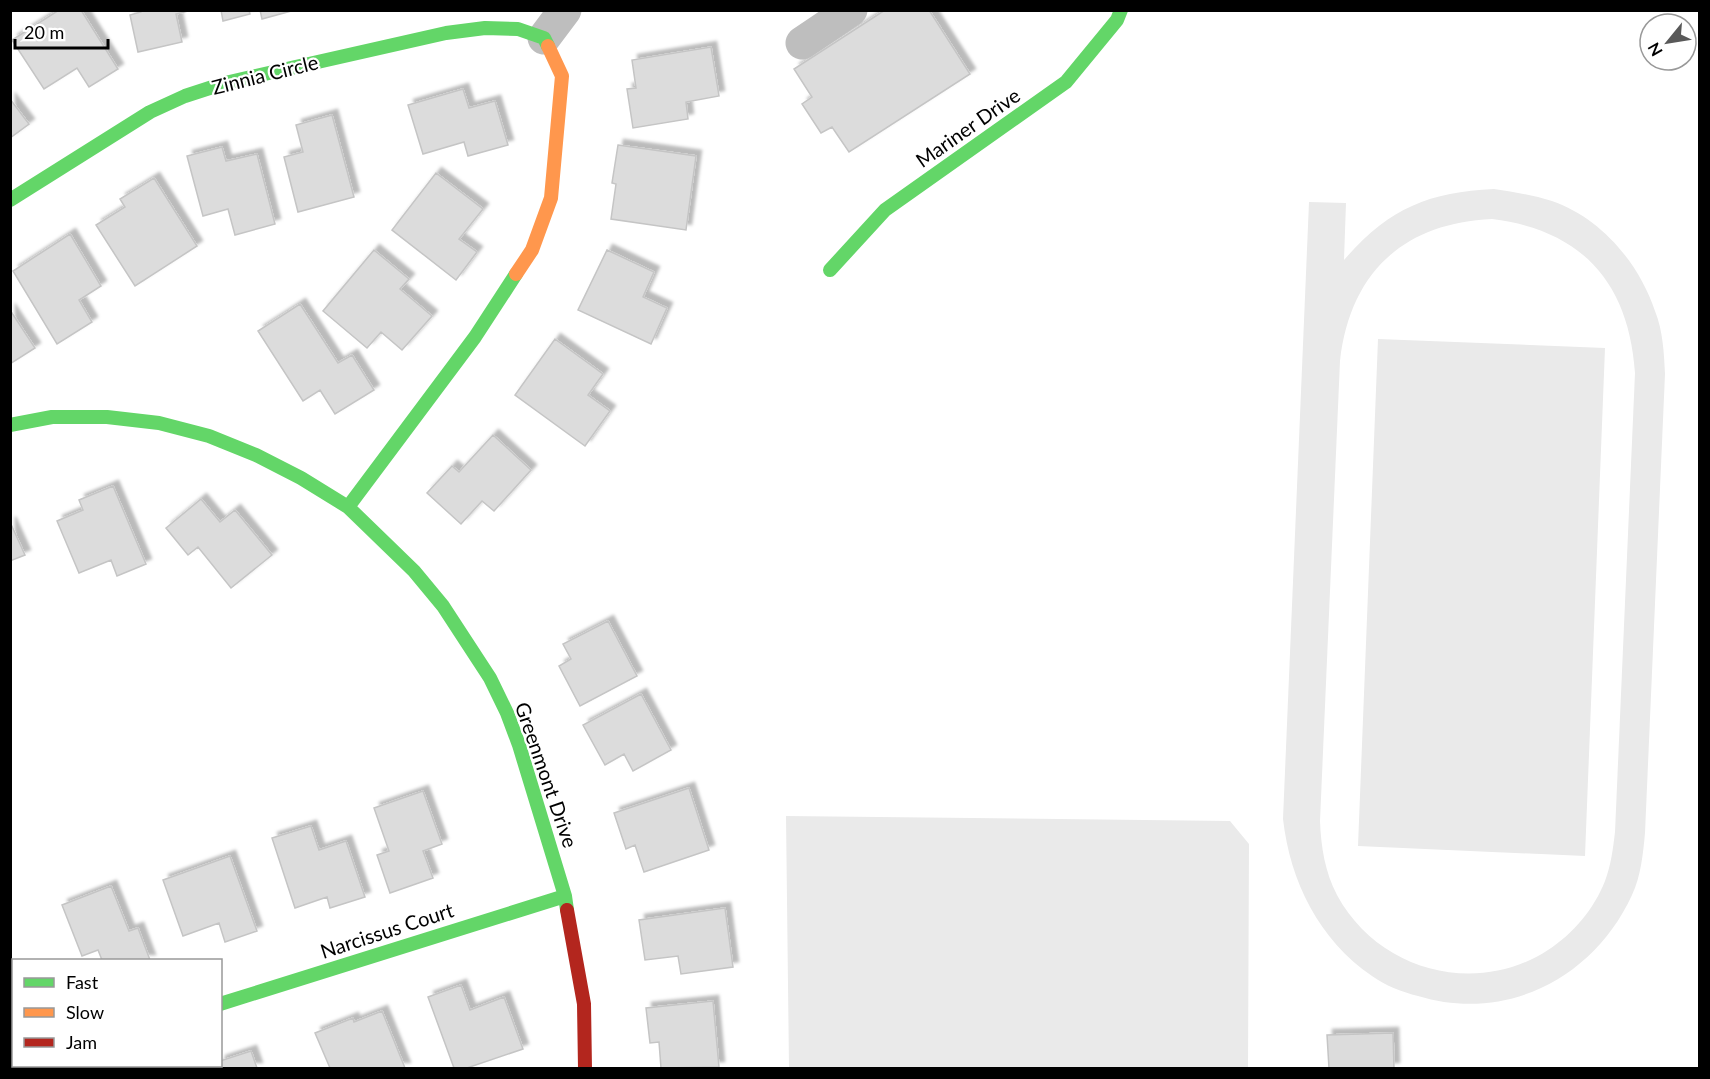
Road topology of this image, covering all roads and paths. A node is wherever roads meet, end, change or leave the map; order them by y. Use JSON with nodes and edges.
{"nodes":[{"id":1,"x":565,"y":10,"type":"edge"},
{"id":2,"x":851,"y":10,"type":"edge"},
{"id":3,"x":1121,"y":10,"type":"edge"},
{"id":4,"x":544,"y":38,"type":"junction"},
{"id":5,"x":802,"y":43,"type":"dead end"},
{"id":6,"x":10,"y":200,"type":"edge"},
{"id":7,"x":830,"y":270,"type":"dead end"},
{"id":8,"x":10,"y":425,"type":"edge"},
{"id":9,"x":348,"y":507,"type":"junction"},
{"id":10,"x":565,"y":896,"type":"junction"},
{"id":11,"x":222,"y":1003,"type":"edge"},
{"id":12,"x":585,"y":1068,"type":"edge"}],
"edges":[{"from":1,"to":4,"type":"street"},
{"from":2,"to":5,"type":"street"},
{"from":3,"to":7,"type":"street","name":"Mariner Drive"},
{"from":4,"to":6,"type":"street","name":"Zinnia Circle"},
{"from":4,"to":9,"type":"street"},
{"from":8,"to":9,"type":"street","name":"Greenmont Drive"},
{"from":9,"to":10,"type":"street","name":"Greenmont Drive"},
{"from":10,"to":11,"type":"street","name":"Narcissus Court"},
{"from":10,"to":12,"type":"street","name":"Greenmont Drive"}]}
